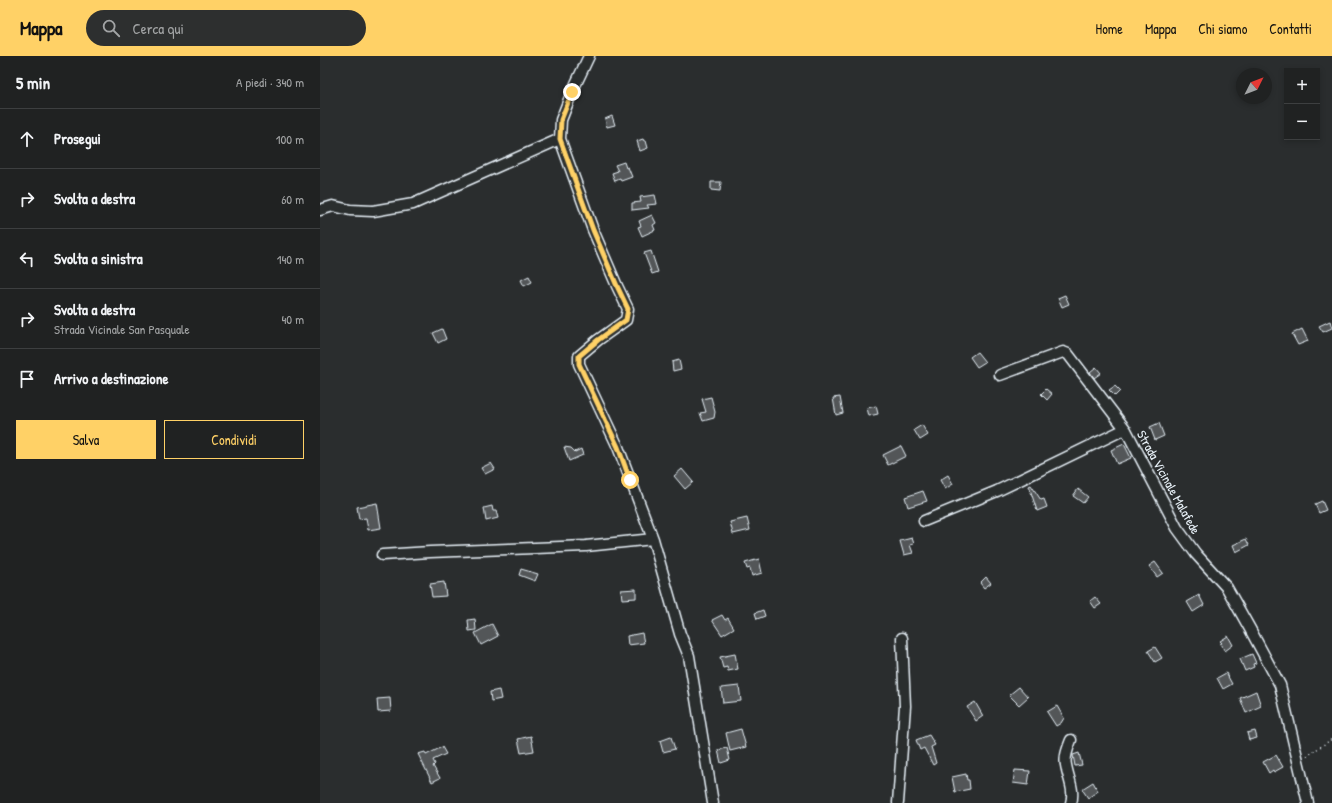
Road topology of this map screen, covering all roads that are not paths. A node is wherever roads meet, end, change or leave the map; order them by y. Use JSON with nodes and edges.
{"nodes":[{"id":1,"x":589,"y":56,"type":"edge"},
{"id":2,"x":560,"y":139,"type":"junction"},
{"id":3,"x":320,"y":210,"type":"edge"},
{"id":4,"x":1000,"y":375,"type":"dead end"},
{"id":5,"x":1126,"y":429,"type":"junction"},
{"id":6,"x":924,"y":521,"type":"dead end"},
{"id":7,"x":653,"y":540,"type":"junction"},
{"id":8,"x":382,"y":555,"type":"dead end"},
{"id":9,"x":902,"y":638,"type":"dead end"},
{"id":10,"x":1071,"y":740,"type":"dead end"},
{"id":11,"x":713,"y":803,"type":"edge"},
{"id":12,"x":898,"y":803,"type":"edge"},
{"id":13,"x":1071,"y":803,"type":"edge"},
{"id":14,"x":1308,"y":803,"type":"edge"}],
"edges":[{"from":1,"to":2,"type":"street"},
{"from":2,"to":3,"type":"street"},
{"from":2,"to":7,"type":"street"},
{"from":4,"to":5,"type":"street","name":"Strada Vicinale Malafede"},
{"from":5,"to":6,"type":"street"},
{"from":5,"to":14,"type":"street","name":"Strada Vicinale Malafede"},
{"from":7,"to":8,"type":"street"},
{"from":7,"to":11,"type":"street"},
{"from":9,"to":12,"type":"street"},
{"from":10,"to":13,"type":"street"}]}
